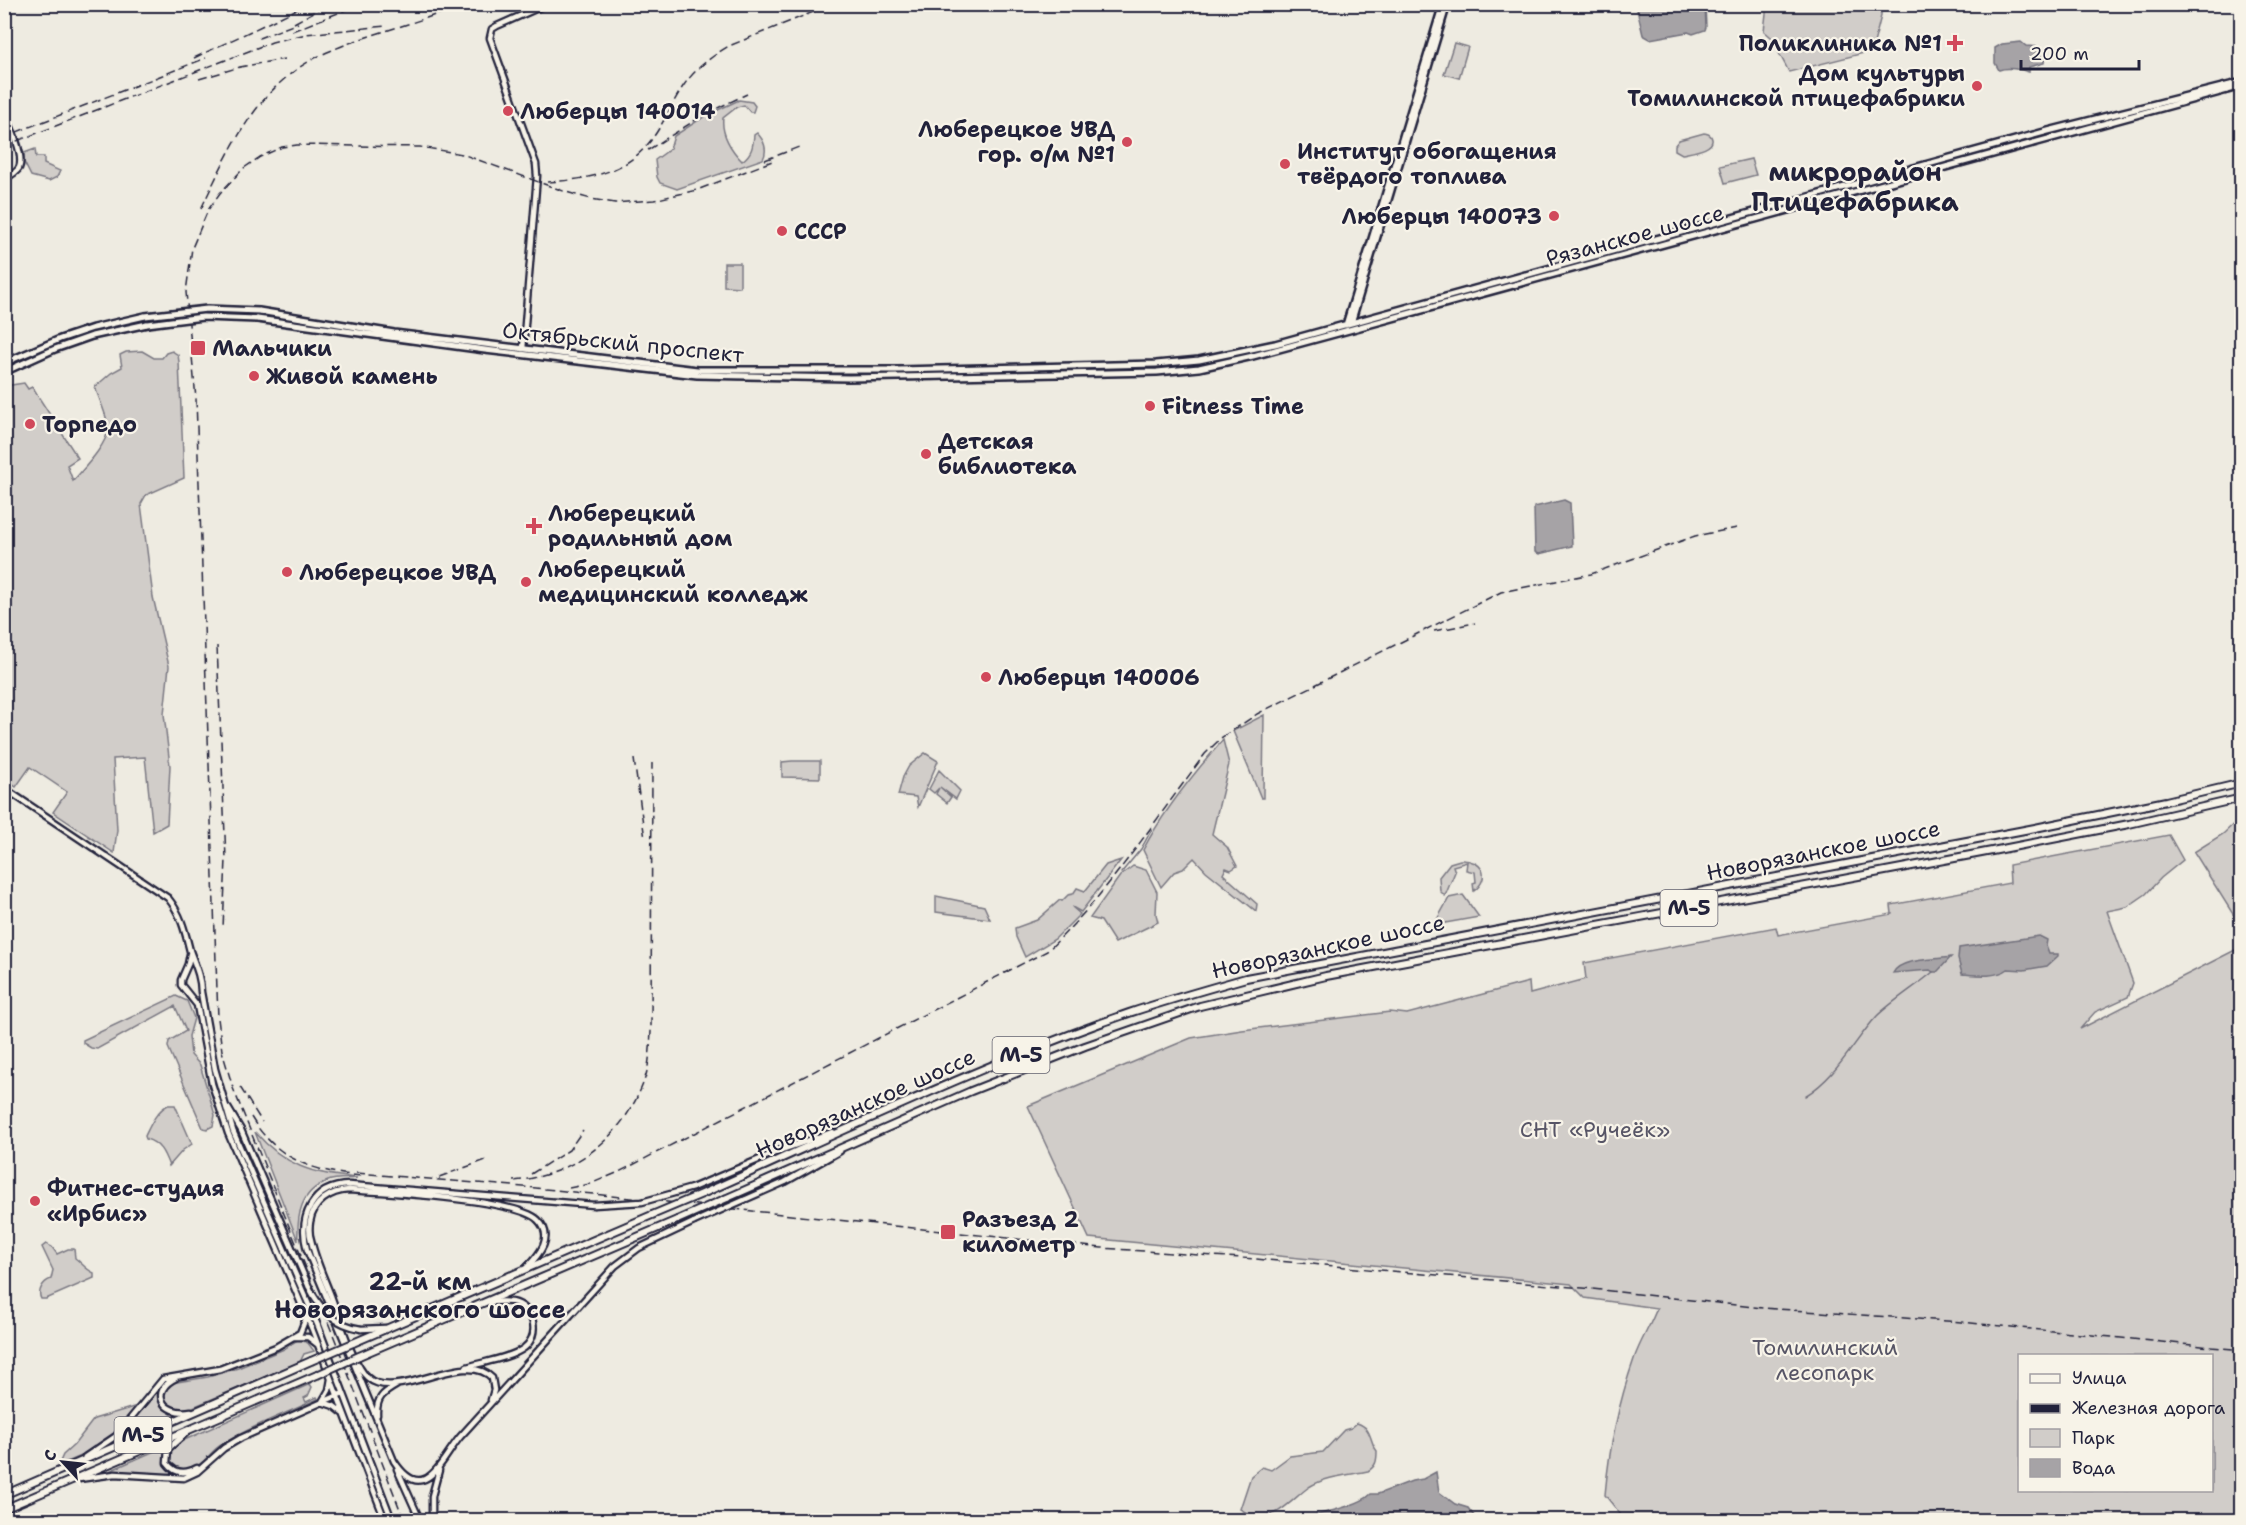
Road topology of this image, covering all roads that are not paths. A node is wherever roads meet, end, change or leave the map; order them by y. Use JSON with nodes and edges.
{"nodes":[{"id":1,"x":547,"y":4,"type":"edge"},
{"id":2,"x":1443,"y":4,"type":"edge"},
{"id":3,"x":1447,"y":4,"type":"edge"},
{"id":4,"x":2241,"y":84,"type":"edge"},
{"id":5,"x":4,"y":113,"type":"edge"},
{"id":6,"x":4,"y":179,"type":"edge"},
{"id":7,"x":1357,"y":305,"type":"junction"},
{"id":8,"x":1370,"y":319,"type":"junction"},
{"id":9,"x":1348,"y":327,"type":"junction"},
{"id":10,"x":523,"y":349,"type":"junction"},
{"id":11,"x":4,"y":363,"type":"edge"},
{"id":12,"x":4,"y":372,"type":"edge"},
{"id":13,"x":2241,"y":783,"type":"edge"},
{"id":14,"x":4,"y":788,"type":"edge"},
{"id":15,"x":2241,"y":798,"type":"edge"},
{"id":16,"x":191,"y":952,"type":"junction"},
{"id":17,"x":184,"y":975,"type":"junction"},
{"id":18,"x":199,"y":975,"type":"junction"},
{"id":19,"x":201,"y":985,"type":"junction"},
{"id":20,"x":188,"y":992,"type":"junction"},
{"id":21,"x":223,"y":1101,"type":"junction"},
{"id":22,"x":870,"y":1120,"type":"junction"},
{"id":23,"x":866,"y":1137,"type":"junction"},
{"id":24,"x":522,"y":1272,"type":"junction"},
{"id":25,"x":483,"y":1302,"type":"junction"},
{"id":26,"x":306,"y":1314,"type":"junction"},
{"id":27,"x":315,"y":1327,"type":"junction"},
{"id":28,"x":391,"y":1327,"type":"junction"},
{"id":29,"x":295,"y":1336,"type":"junction"},
{"id":30,"x":319,"y":1346,"type":"junction"},
{"id":31,"x":456,"y":1371,"type":"junction"},
{"id":32,"x":181,"y":1375,"type":"junction"},
{"id":33,"x":331,"y":1377,"type":"junction"},
{"id":34,"x":399,"y":1384,"type":"junction"},
{"id":35,"x":344,"y":1393,"type":"junction"},
{"id":36,"x":338,"y":1396,"type":"junction"},
{"id":37,"x":322,"y":1402,"type":"junction"},
{"id":38,"x":491,"y":1402,"type":"junction"},
{"id":39,"x":211,"y":1406,"type":"junction"},
{"id":40,"x":345,"y":1415,"type":"junction"},
{"id":41,"x":378,"y":1422,"type":"junction"},
{"id":42,"x":194,"y":1428,"type":"junction"},
{"id":43,"x":394,"y":1461,"type":"junction"},
{"id":44,"x":76,"y":1464,"type":"junction"},
{"id":45,"x":205,"y":1464,"type":"junction"},
{"id":46,"x":440,"y":1468,"type":"junction"},
{"id":47,"x":62,"y":1484,"type":"junction"},
{"id":48,"x":4,"y":1495,"type":"edge"},
{"id":49,"x":380,"y":1496,"type":"junction"},
{"id":50,"x":4,"y":1509,"type":"edge"},
{"id":51,"x":385,"y":1521,"type":"edge"},
{"id":52,"x":392,"y":1521,"type":"edge"},
{"id":53,"x":420,"y":1521,"type":"edge"},
{"id":54,"x":432,"y":1521,"type":"edge"}],
"edges":[{"from":1,"to":10,"type":"main road"},
{"from":2,"to":9,"type":"main road"},
{"from":3,"to":7,"type":"main road"},
{"from":4,"to":8,"type":"main road","name":"Рязанское шоссе"},
{"from":4,"to":9,"type":"main road","name":"Рязанское шоссе"},
{"from":5,"to":6,"type":"main road"},
{"from":7,"to":8,"type":"main road"},
{"from":7,"to":9,"type":"main road"},
{"from":8,"to":9,"type":"main road","name":"Рязанское шоссе"},
{"from":9,"to":10,"type":"main road","name":"Октябрьский проспект"},
{"from":9,"to":12,"type":"main road","name":"Октябрьский проспект","bridge":true},
{"from":10,"to":11,"type":"main road","name":"Октябрьский проспект","bridge":true},
{"from":13,"to":22,"type":"highway","name":"Новорязанское шоссе","number":"М-5"},
{"from":14,"to":16,"type":"main road"},
{"from":15,"to":23,"type":"highway","name":"Новорязанское шоссе","number":"М-5"},
{"from":16,"to":17,"type":"main road"},
{"from":16,"to":18,"type":"main road"},
{"from":17,"to":18,"type":"main road"},
{"from":17,"to":20,"type":"main road"},
{"from":18,"to":19,"type":"main road"},
{"from":19,"to":20,"type":"main road"},
{"from":19,"to":21,"type":"main road"},
{"from":20,"to":26,"type":"main road"},
{"from":21,"to":27,"type":"main road"},
{"from":21,"to":28,"type":"main road","number":"М-5","bridge":true},
{"from":22,"to":24,"type":"highway","name":"Новорязанское шоссе","number":"М-5","bridge":true},
{"from":22,"to":41,"type":"main road","number":"М-5","bridge":true},
{"from":23,"to":25,"type":"highway","name":"Новорязанское шоссе","number":"М-5","bridge":true},
{"from":23,"to":38,"type":"main road","number":"М-5","bridge":true},
{"from":24,"to":28,"type":"highway","name":"Новорязанское шоссе","number":"М-5"},
{"from":24,"to":34,"type":"main road","number":"М-5"},
{"from":25,"to":31,"type":"main road","number":"М-5"},
{"from":25,"to":42,"type":"highway","name":"Новорязанское шоссе","number":"М-5","bridge":true},
{"from":26,"to":27,"type":"main road"},
{"from":26,"to":29,"type":"main road"},
{"from":27,"to":30,"type":"main road"},
{"from":27,"to":35,"type":"main road"},
{"from":28,"to":39,"type":"highway","name":"Новорязанское шоссе","number":"М-5","bridge":true},
{"from":29,"to":30,"type":"main road"},
{"from":29,"to":32,"type":"main road","number":"М-5"},
{"from":30,"to":33,"type":"main road"},
{"from":31,"to":34,"type":"main road"},
{"from":31,"to":38,"type":"main road"},
{"from":32,"to":39,"type":"main road","number":"М-5"},
{"from":32,"to":44,"type":"main road","number":"М-5"},
{"from":33,"to":36,"type":"main road"},
{"from":33,"to":37,"type":"main road"},
{"from":34,"to":41,"type":"main road"},
{"from":35,"to":36,"type":"main road"},
{"from":35,"to":49,"type":"main road"},
{"from":36,"to":37,"type":"main road","number":"М-5"},
{"from":36,"to":40,"type":"main road"},
{"from":37,"to":40,"type":"main road"},
{"from":37,"to":45,"type":"main road","number":"М-5"},
{"from":38,"to":46,"type":"main road"},
{"from":39,"to":44,"type":"highway","name":"Новорязанское шоссе","number":"М-5"},
{"from":40,"to":49,"type":"main road"},
{"from":41,"to":43,"type":"main road"},
{"from":42,"to":45,"type":"main road","number":"М-5"},
{"from":42,"to":47,"type":"highway","name":"Новорязанское шоссе","number":"М-5"},
{"from":43,"to":46,"type":"main road"},
{"from":43,"to":53,"type":"main road"},
{"from":44,"to":48,"type":"highway","name":"Новорязанское шоссе","number":"М-5"},
{"from":45,"to":47,"type":"main road","number":"М-5"},
{"from":46,"to":54,"type":"main road"},
{"from":47,"to":50,"type":"highway","name":"Новорязанское шоссе","number":"М-5"},
{"from":49,"to":51,"type":"main road"},
{"from":49,"to":52,"type":"main road"}]}
